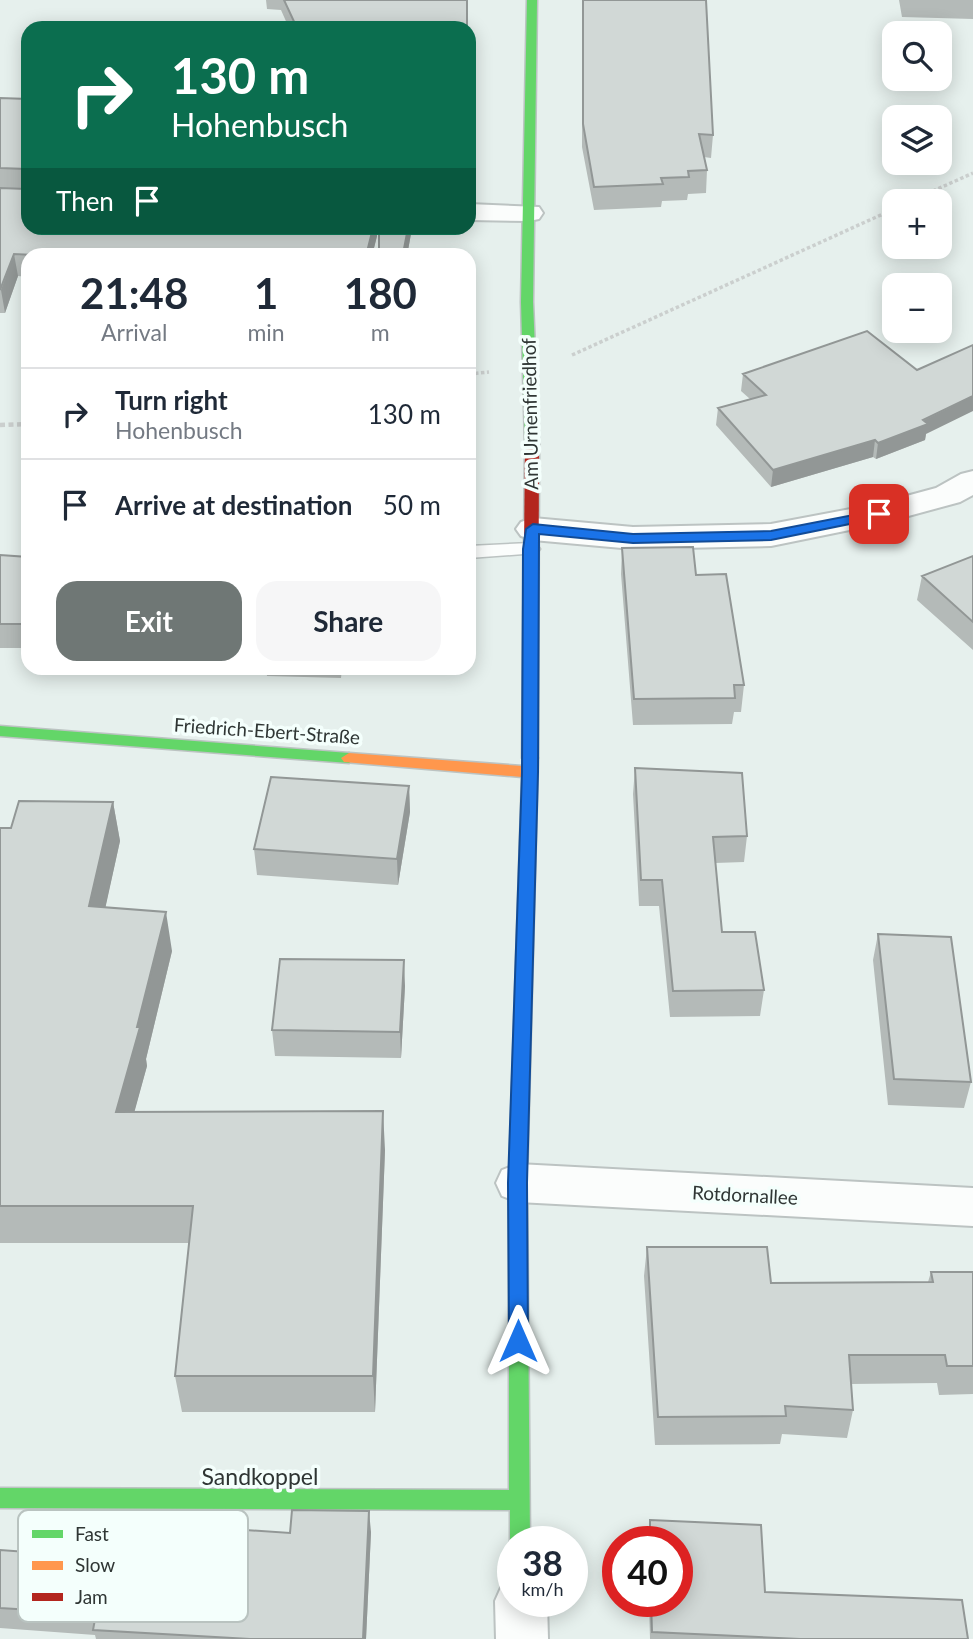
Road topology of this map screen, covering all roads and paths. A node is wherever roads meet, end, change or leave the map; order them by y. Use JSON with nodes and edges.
{"nodes":[{"id":1,"x":533,"y":0,"type":"edge"},
{"id":2,"x":973,"y":173,"type":"edge"},
{"id":3,"x":938,"y":189,"type":"edge"},
{"id":4,"x":476,"y":212,"type":"edge"},
{"id":5,"x":529,"y":213,"type":"junction"},
{"id":6,"x":882,"y":214,"type":"edge"},
{"id":7,"x":531,"y":366,"type":"junction"},
{"id":8,"x":476,"y":373,"type":"edge"},
{"id":9,"x":21,"y":424,"type":"edge"},
{"id":10,"x":0,"y":425,"type":"edge"},
{"id":11,"x":965,"y":497,"type":"edge"},
{"id":12,"x":531,"y":539,"type":"junction"},
{"id":13,"x":476,"y":551,"type":"edge"},
{"id":14,"x":0,"y":731,"type":"edge"},
{"id":15,"x":530,"y":772,"type":"junction"},
{"id":16,"x":518,"y":1183,"type":"junction"},
{"id":17,"x":973,"y":1207,"type":"edge"},
{"id":18,"x":0,"y":1498,"type":"edge"},
{"id":19,"x":519,"y":1500,"type":"junction"},
{"id":20,"x":520,"y":1526,"type":"edge"},
{"id":21,"x":521,"y":1617,"type":"edge"},
{"id":22,"x":522,"y":1639,"type":"edge"}],
"edges":[{"from":1,"to":5,"type":"street","name":"Am Urnenfriedhof"},
{"from":2,"to":3,"type":"path"},
{"from":4,"to":5,"type":"street"},
{"from":5,"to":7,"type":"street","name":"Am Urnenfriedhof"},
{"from":6,"to":7,"type":"path"},
{"from":7,"to":8,"type":"path"},
{"from":7,"to":12,"type":"street","name":"Am Urnenfriedhof"},
{"from":9,"to":10,"type":"path"},
{"from":11,"to":12,"type":"street"},
{"from":12,"to":13,"type":"lane"},
{"from":12,"to":15,"type":"street","name":"Am Urnenfriedhof"},
{"from":14,"to":15,"type":"street","name":"Friedrich-Ebert-Straße"},
{"from":15,"to":16,"type":"street","name":"Am Urnenfriedhof"},
{"from":16,"to":17,"type":"street","name":"Rotdornallee"},
{"from":16,"to":19,"type":"street","name":"Am Urnenfriedhof"},
{"from":18,"to":19,"type":"street","name":"Sandkoppel"},
{"from":19,"to":20,"type":"street","name":"Am Urnenfriedhof"},
{"from":21,"to":22,"type":"street"}]}
